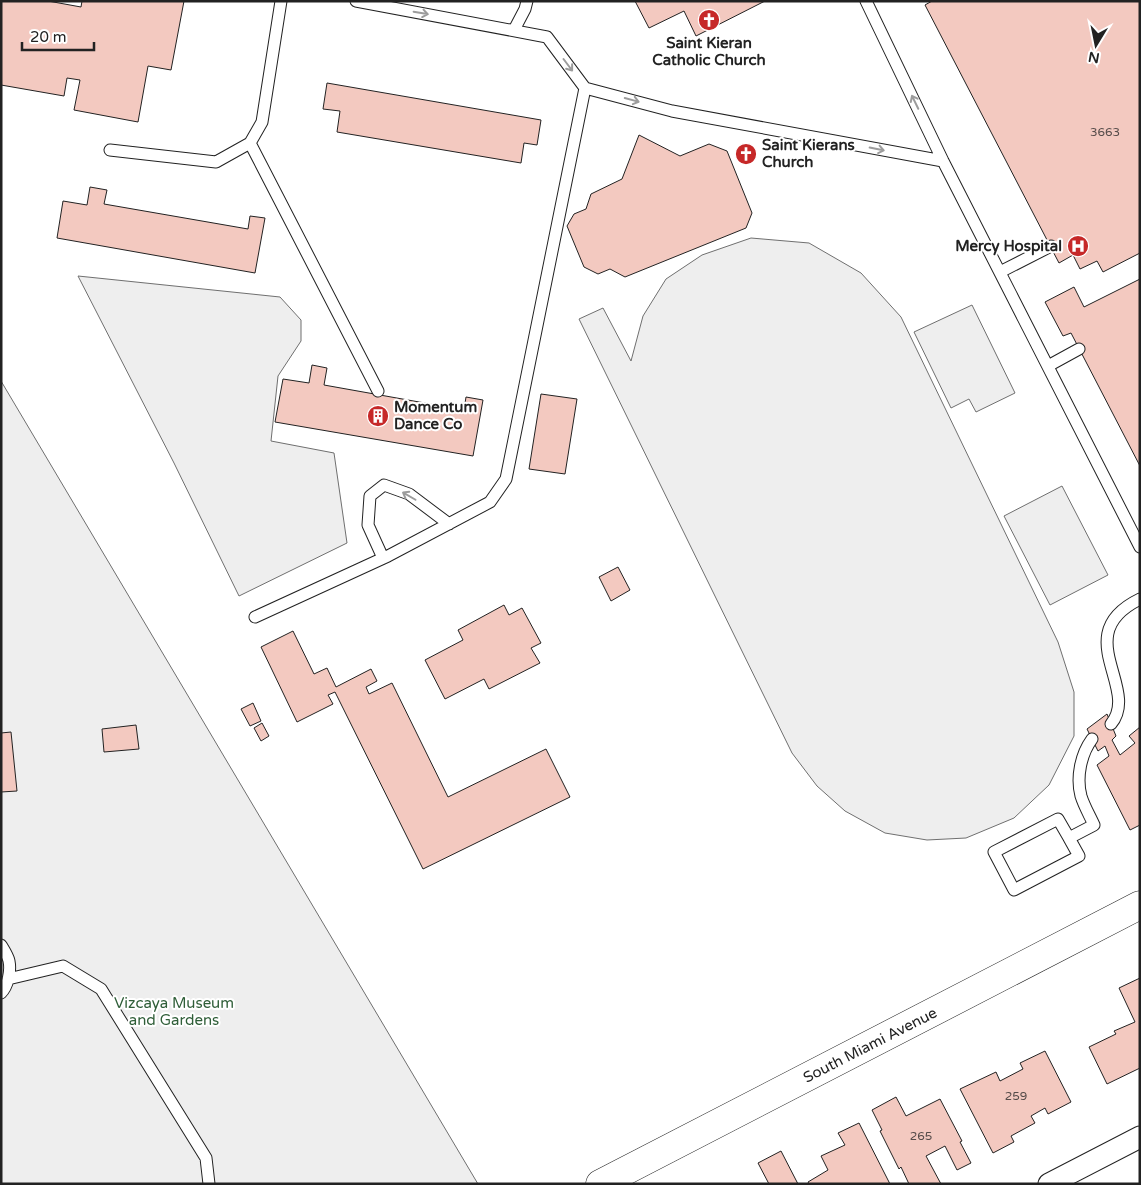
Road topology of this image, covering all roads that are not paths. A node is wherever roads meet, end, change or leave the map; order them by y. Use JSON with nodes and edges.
{"nodes":[{"id":1,"x":281,"y":1,"type":"edge"},
{"id":2,"x":356,"y":1,"type":"edge"},
{"id":3,"x":527,"y":1,"type":"edge"},
{"id":4,"x":866,"y":1,"type":"edge"},
{"id":5,"x":514,"y":30,"type":"junction"},
{"id":6,"x":585,"y":88,"type":"junction"},
{"id":7,"x":250,"y":143,"type":"junction"},
{"id":8,"x":110,"y":150,"type":"dead end"},
{"id":9,"x":944,"y":161,"type":"junction"},
{"id":10,"x":1050,"y":246,"type":"dead end"},
{"id":11,"x":1000,"y":272,"type":"junction"},
{"id":12,"x":1079,"y":349,"type":"dead end"},
{"id":13,"x":1048,"y":366,"type":"junction"},
{"id":14,"x":378,"y":391,"type":"dead end"},
{"id":15,"x":449,"y":524,"type":"junction"},
{"id":16,"x":1140,"y":547,"type":"edge"},
{"id":17,"x":382,"y":558,"type":"junction"},
{"id":18,"x":1140,"y":599,"type":"edge"},
{"id":19,"x":255,"y":617,"type":"dead end"},
{"id":20,"x":1111,"y":724,"type":"dead end"},
{"id":21,"x":1092,"y":739,"type":"dead end"},
{"id":22,"x":1069,"y":838,"type":"junction"},
{"id":23,"x":1140,"y":905,"type":"edge"},
{"id":24,"x":1,"y":945,"type":"edge"},
{"id":25,"x":8,"y":979,"type":"junction"},
{"id":26,"x":1,"y":993,"type":"edge"},
{"id":27,"x":1140,"y":1137,"type":"edge"},
{"id":28,"x":209,"y":1184,"type":"edge"},
{"id":29,"x":600,"y":1184,"type":"edge"},
{"id":30,"x":1049,"y":1184,"type":"edge"}],
"edges":[{"from":1,"to":7,"type":"lane"},
{"from":2,"to":5,"type":"lane","one_way":true},
{"from":3,"to":5,"type":"lane"},
{"from":9,"to":4,"type":"lane","one_way":true},
{"from":5,"to":6,"type":"lane","one_way":true},
{"from":6,"to":9,"type":"lane","one_way":true},
{"from":6,"to":15,"type":"lane"},
{"from":7,"to":8,"type":"lane"},
{"from":7,"to":14,"type":"lane"},
{"from":9,"to":11,"type":"lane"},
{"from":10,"to":11,"type":"lane"},
{"from":11,"to":13,"type":"lane"},
{"from":12,"to":13,"type":"lane"},
{"from":13,"to":16,"type":"lane"},
{"from":15,"to":17,"type":"lane"},
{"from":15,"to":17,"type":"lane","one_way":true},
{"from":17,"to":19,"type":"lane"},
{"from":18,"to":20,"type":"lane"},
{"from":21,"to":22,"type":"lane"},
{"from":22,"to":22,"type":"lane"},
{"from":23,"to":29,"type":"main road","name":"South Miami Avenue"},
{"from":24,"to":25,"type":"lane"},
{"from":25,"to":26,"type":"lane"},
{"from":25,"to":28,"type":"lane"},
{"from":27,"to":30,"type":"street"}]}
